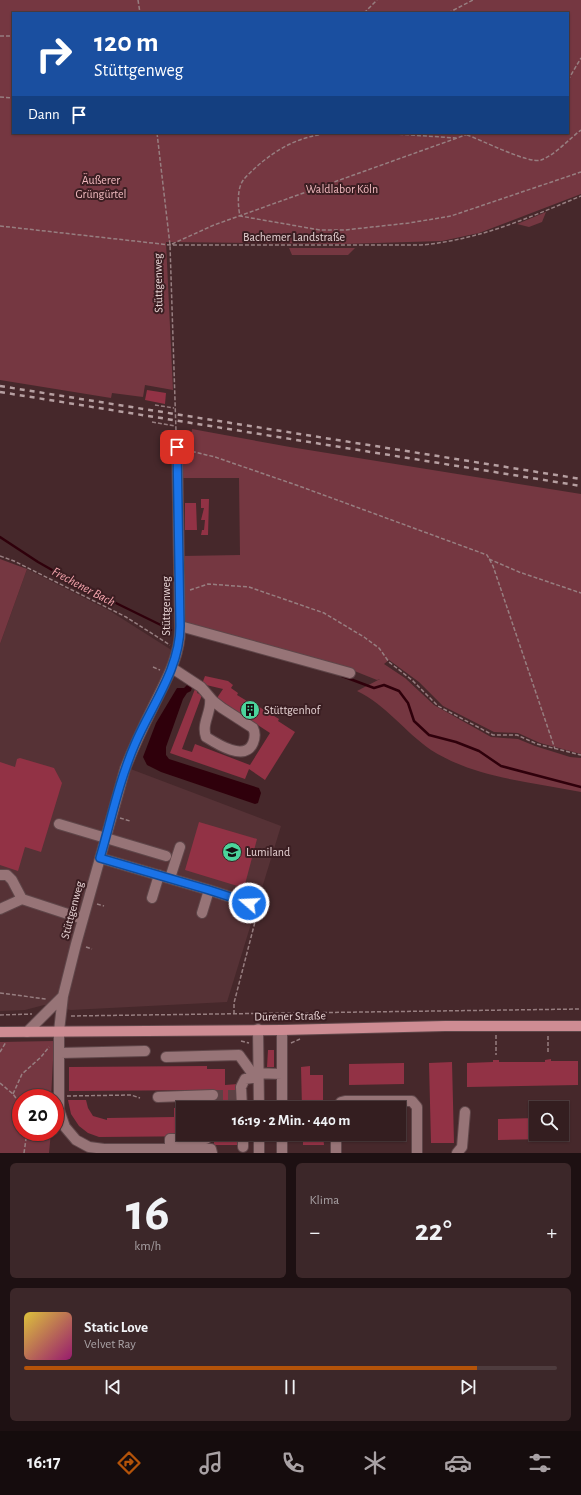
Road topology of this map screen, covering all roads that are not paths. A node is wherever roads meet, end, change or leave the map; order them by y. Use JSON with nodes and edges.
{"nodes":[{"id":1,"x":177,"y":444,"type":"road end"},
{"id":2,"x":180,"y":630,"type":"junction"},
{"id":3,"x":172,"y":668,"type":"junction"},
{"id":4,"x":350,"y":673,"type":"dead end"},
{"id":5,"x":210,"y":698,"type":"junction"},
{"id":6,"x":59,"y":824,"type":"dead end"},
{"id":7,"x":106,"y":838,"type":"junction"},
{"id":8,"x":180,"y":847,"type":"dead end"},
{"id":9,"x":166,"y":856,"type":"dead end"},
{"id":10,"x":100,"y":858,"type":"junction"},
{"id":11,"x":0,"y":875,"type":"edge"},
{"id":12,"x":159,"y":875,"type":"junction"},
{"id":13,"x":170,"y":878,"type":"junction"},
{"id":14,"x":209,"y":890,"type":"junction"},
{"id":15,"x":152,"y":898,"type":"dead end"},
{"id":16,"x":22,"y":899,"type":"junction"},
{"id":17,"x":249,"y":903,"type":"road end"},
{"id":18,"x":0,"y":909,"type":"edge"},
{"id":19,"x":202,"y":913,"type":"dead end"},
{"id":20,"x":83,"y":919,"type":"junction"},
{"id":21,"x":63,"y":996,"type":"junction"},
{"id":22,"x":581,"y":1026,"type":"edge"},
{"id":23,"x":258,"y":1029,"type":"junction"},
{"id":24,"x":282,"y":1030,"type":"junction"},
{"id":25,"x":59,"y":1031,"type":"junction"},
{"id":26,"x":27,"y":1032,"type":"junction"},
{"id":27,"x":3,"y":1036,"type":"edge"},
{"id":28,"x":145,"y":1051,"type":"dead end"},
{"id":29,"x":60,"y":1053,"type":"junction"},
{"id":30,"x":166,"y":1057,"type":"dead end"},
{"id":31,"x":282,"y":1074,"type":"junction"},
{"id":32,"x":259,"y":1075,"type":"junction"},
{"id":33,"x":213,"y":1095,"type":"tunnel mouth"},
{"id":34,"x":240,"y":1096,"type":"junction"},
{"id":35,"x":158,"y":1097,"type":"dead end"},
{"id":36,"x":241,"y":1101,"type":"edge"},
{"id":37,"x":254,"y":1101,"type":"edge"},
{"id":38,"x":259,"y":1101,"type":"edge"},
{"id":39,"x":282,"y":1101,"type":"edge"},
{"id":40,"x":343,"y":1101,"type":"edge"},
{"id":41,"x":465,"y":1112,"type":"dead end"},
{"id":42,"x":176,"y":1139,"type":"edge"},
{"id":43,"x":243,"y":1141,"type":"edge"},
{"id":44,"x":259,"y":1141,"type":"edge"},
{"id":45,"x":282,"y":1141,"type":"edge"},
{"id":46,"x":336,"y":1141,"type":"edge"},
{"id":47,"x":243,"y":1147,"type":"dead end"},
{"id":48,"x":170,"y":1148,"type":"junction"},
{"id":49,"x":88,"y":1150,"type":"edge"},
{"id":50,"x":212,"y":1153,"type":"edge"},
{"id":51,"x":260,"y":1153,"type":"edge"},
{"id":52,"x":282,"y":1153,"type":"edge"},
{"id":53,"x":336,"y":1153,"type":"edge"},
{"id":54,"x":417,"y":1153,"type":"edge"},
{"id":55,"x":457,"y":1153,"type":"edge"}],
"edges":[{"from":1,"to":2,"type":"street","name":"Stüttgenweg"},
{"from":2,"to":3,"type":"street","name":"Stüttgenweg"},
{"from":2,"to":4,"type":"street"},
{"from":3,"to":5,"type":"street"},
{"from":3,"to":7,"type":"street","name":"Stüttgenweg"},
{"from":5,"to":5,"type":"street"},
{"from":6,"to":7,"type":"street"},
{"from":7,"to":9,"type":"street"},
{"from":7,"to":10,"type":"street","name":"Stüttgenweg"},
{"from":8,"to":13,"type":"street"},
{"from":10,"to":12,"type":"street"},
{"from":10,"to":20,"type":"street","name":"Stüttgenweg"},
{"from":11,"to":16,"type":"street"},
{"from":12,"to":13,"type":"street"},
{"from":12,"to":15,"type":"street"},
{"from":13,"to":14,"type":"street"},
{"from":14,"to":17,"type":"street"},
{"from":14,"to":19,"type":"street"},
{"from":16,"to":18,"type":"street"},
{"from":16,"to":20,"type":"street"},
{"from":20,"to":21,"type":"street","name":"Stüttgenweg"},
{"from":21,"to":25,"type":"street","name":"Stüttgenweg"},
{"from":21,"to":26,"type":"street"},
{"from":22,"to":24,"type":"main road","name":"Dürener Straße"},
{"from":23,"to":24,"type":"main road","name":"Dürener Straße"},
{"from":23,"to":25,"type":"main road","name":"Dürener Straße"},
{"from":23,"to":32,"type":"street"},
{"from":24,"to":31,"type":"street"},
{"from":25,"to":26,"type":"main road","name":"Dürener Straße"},
{"from":25,"to":29,"type":"street","name":"Stüttgenweg"},
{"from":26,"to":27,"type":"main road","name":"Dürener Straße"},
{"from":28,"to":29,"type":"street"},
{"from":29,"to":49,"type":"street","name":"Stüttgenweg"},
{"from":30,"to":32,"type":"street"},
{"from":31,"to":32,"type":"street"},
{"from":31,"to":39,"type":"street"},
{"from":32,"to":34,"type":"street"},
{"from":32,"to":38,"type":"street"},
{"from":33,"to":35,"type":"street"},
{"from":34,"to":36,"type":"street"},
{"from":34,"to":37,"type":"street"},
{"from":40,"to":54,"type":"street"},
{"from":41,"to":55,"type":"street"},
{"from":42,"to":48,"type":"street"},
{"from":43,"to":47,"type":"street"},
{"from":44,"to":51,"type":"street"},
{"from":45,"to":52,"type":"street"},
{"from":46,"to":53,"type":"street"},
{"from":48,"to":49,"type":"street"},
{"from":48,"to":50,"type":"street"}]}
